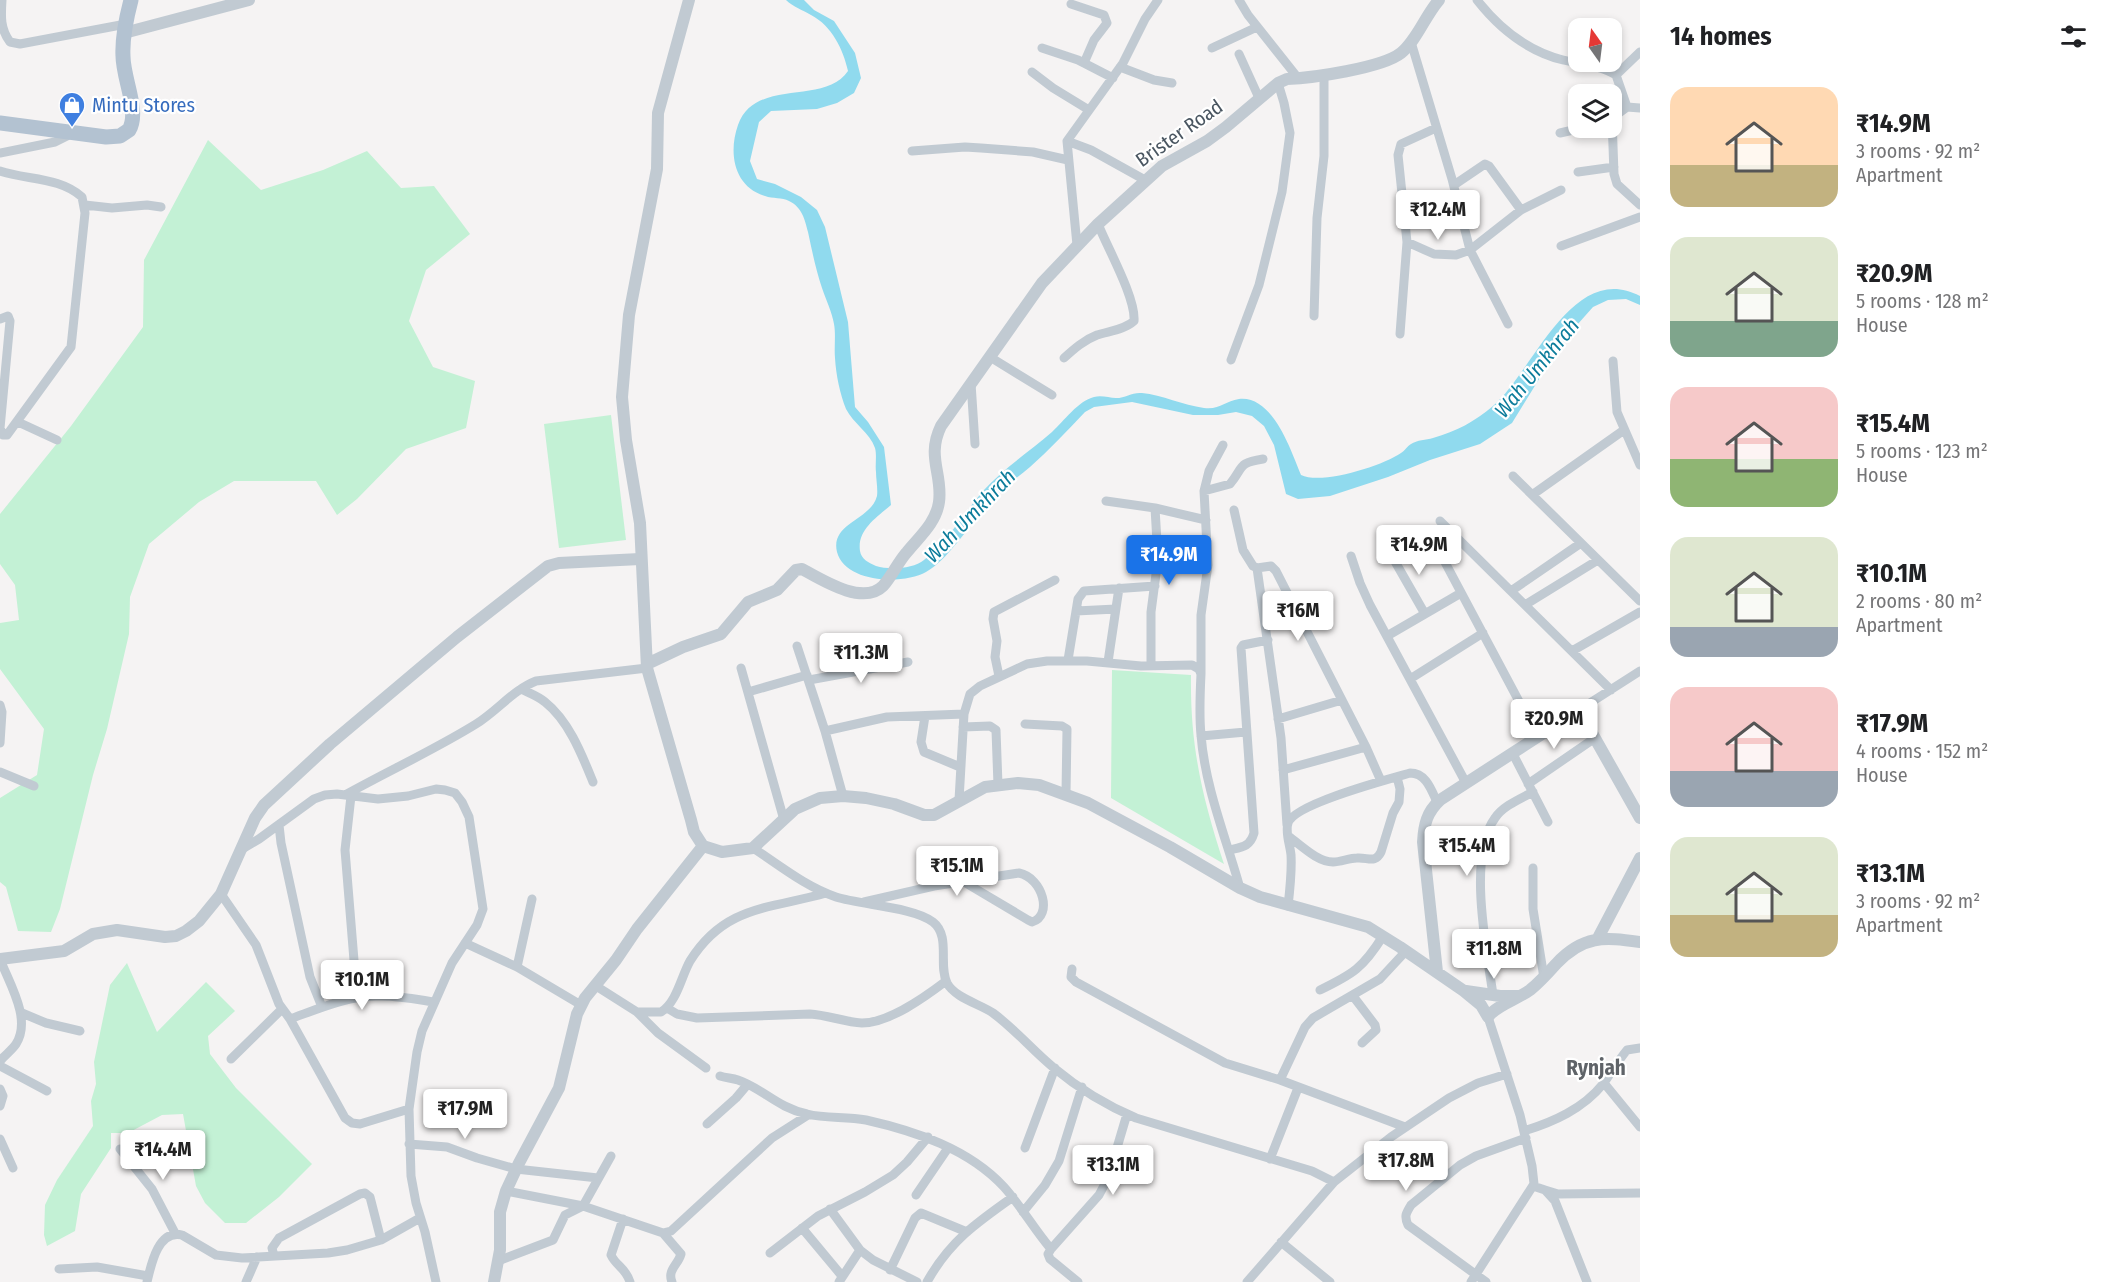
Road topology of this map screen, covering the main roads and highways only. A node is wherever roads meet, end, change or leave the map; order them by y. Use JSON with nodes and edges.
{"nodes":[{"id":1,"x":130,"y":0,"type":"edge"},
{"id":2,"x":0,"y":123,"type":"edge"}],
"edges":[{"from":1,"to":2,"type":"main road"}]}
